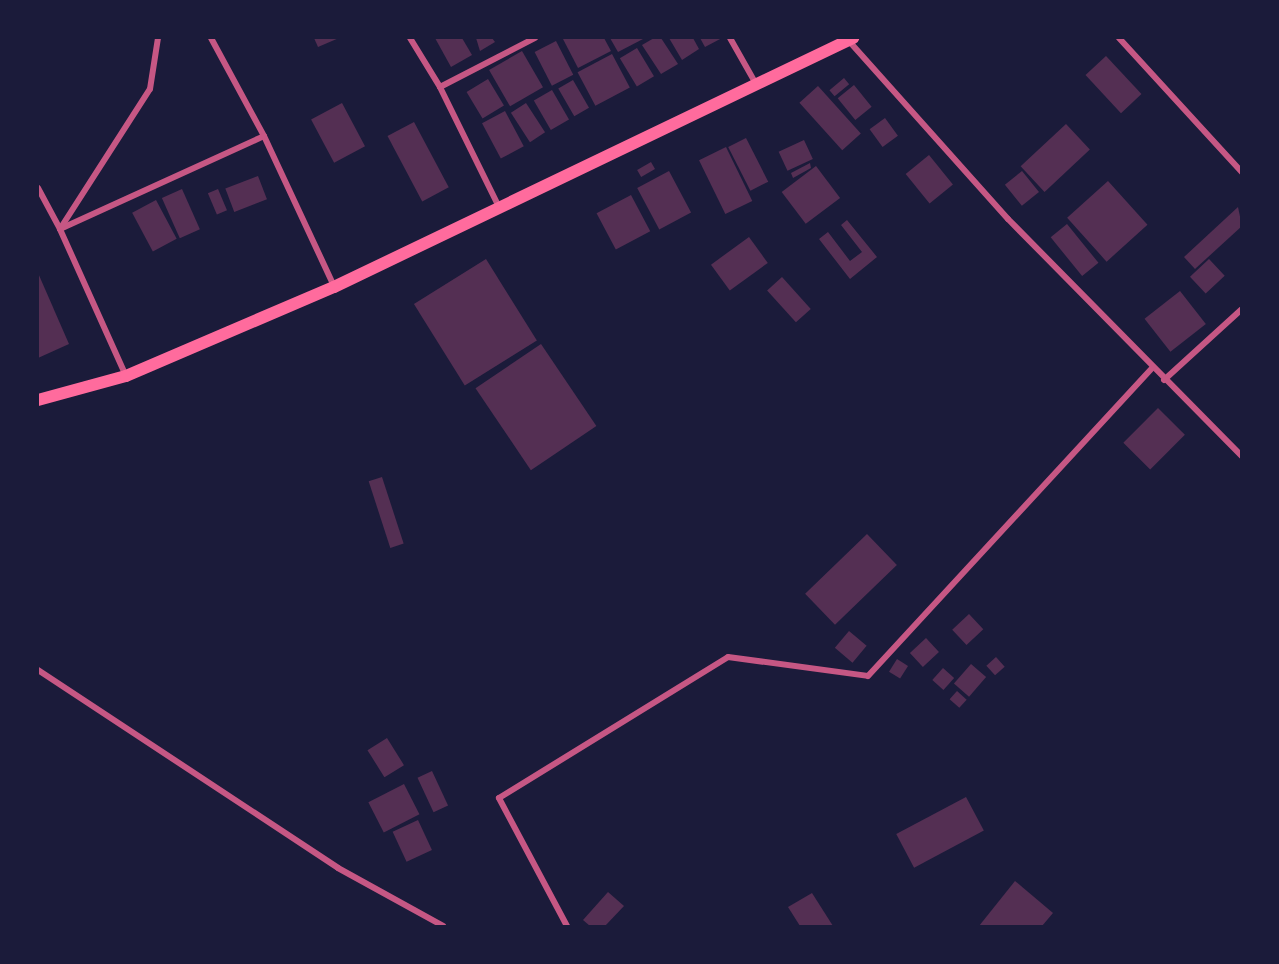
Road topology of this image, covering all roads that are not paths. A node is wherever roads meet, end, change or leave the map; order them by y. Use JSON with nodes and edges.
{"nodes":[{"id":1,"x":158,"y":38,"type":"edge"},
{"id":2,"x":211,"y":38,"type":"edge"},
{"id":3,"x":410,"y":38,"type":"edge"},
{"id":4,"x":535,"y":38,"type":"edge"},
{"id":5,"x":730,"y":38,"type":"edge"},
{"id":6,"x":1119,"y":38,"type":"edge"},
{"id":7,"x":850,"y":39,"type":"edge"},
{"id":8,"x":756,"y":84,"type":"junction"},
{"id":9,"x":440,"y":87,"type":"junction"},
{"id":10,"x":264,"y":136,"type":"junction"},
{"id":11,"x":1242,"y":172,"type":"edge"},
{"id":12,"x":38,"y":188,"type":"edge"},
{"id":13,"x":498,"y":205,"type":"junction"},
{"id":14,"x":60,"y":229,"type":"junction"},
{"id":15,"x":334,"y":287,"type":"junction"},
{"id":16,"x":1242,"y":309,"type":"edge"},
{"id":17,"x":1152,"y":368,"type":"junction"},
{"id":18,"x":126,"y":376,"type":"junction"},
{"id":19,"x":1164,"y":380,"type":"junction"},
{"id":20,"x":38,"y":400,"type":"edge"},
{"id":21,"x":1242,"y":456,"type":"edge"},
{"id":22,"x":38,"y":670,"type":"edge"},
{"id":23,"x":442,"y":927,"type":"edge"},
{"id":24,"x":567,"y":927,"type":"edge"}],
"edges":[{"from":1,"to":14,"type":"street"},
{"from":2,"to":10,"type":"street"},
{"from":3,"to":9,"type":"street"},
{"from":4,"to":9,"type":"street"},
{"from":5,"to":8,"type":"street"},
{"from":6,"to":11,"type":"street"},
{"from":7,"to":8,"type":"main road"},
{"from":7,"to":17,"type":"street"},
{"from":8,"to":13,"type":"main road"},
{"from":9,"to":13,"type":"street"},
{"from":10,"to":14,"type":"street"},
{"from":10,"to":15,"type":"street"},
{"from":12,"to":14,"type":"street"},
{"from":13,"to":15,"type":"main road"},
{"from":14,"to":18,"type":"street"},
{"from":15,"to":18,"type":"main road"},
{"from":16,"to":19,"type":"street"},
{"from":17,"to":19,"type":"street"},
{"from":17,"to":24,"type":"street"},
{"from":18,"to":20,"type":"main road"},
{"from":19,"to":21,"type":"street"},
{"from":22,"to":23,"type":"street"}]}
